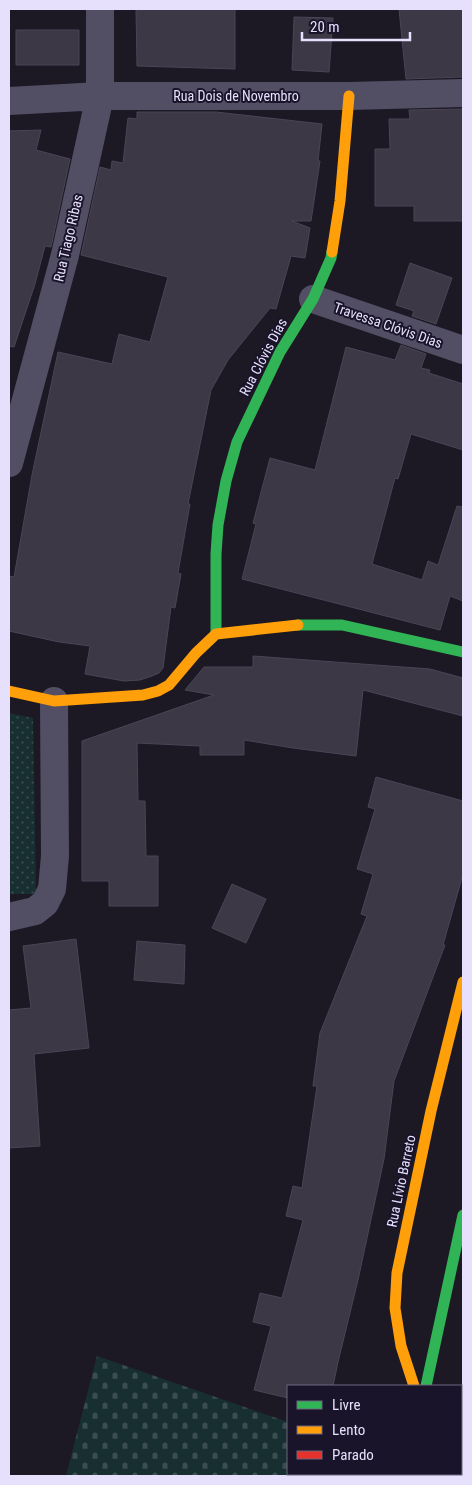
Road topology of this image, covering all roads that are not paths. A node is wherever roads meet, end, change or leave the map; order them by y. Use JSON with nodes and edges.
{"nodes":[{"id":1,"x":100,"y":9,"type":"edge"},
{"id":2,"x":463,"y":93,"type":"edge"},
{"id":3,"x":100,"y":96,"type":"junction"},
{"id":4,"x":349,"y":96,"type":"junction"},
{"id":5,"x":9,"y":101,"type":"edge"},
{"id":6,"x":313,"y":299,"type":"junction"},
{"id":7,"x":463,"y":350,"type":"edge"},
{"id":8,"x":9,"y":463,"type":"edge"},
{"id":9,"x":216,"y":634,"type":"junction"},
{"id":10,"x":463,"y":652,"type":"edge"},
{"id":11,"x":9,"y":691,"type":"edge"},
{"id":12,"x":54,"y":701,"type":"junction"},
{"id":13,"x":9,"y":917,"type":"edge"},
{"id":14,"x":463,"y":982,"type":"edge"},
{"id":15,"x":463,"y":1215,"type":"edge"},
{"id":16,"x":414,"y":1385,"type":"edge"},
{"id":17,"x":426,"y":1385,"type":"edge"}],
"edges":[{"from":1,"to":3,"type":"street","name":"Rua Tiago Ribas"},
{"from":2,"to":4,"type":"street","name":"Rua Dois de Novembro"},
{"from":3,"to":4,"type":"street","name":"Rua Dois de Novembro"},
{"from":3,"to":5,"type":"street","name":"Rua Dois de Novembro"},
{"from":3,"to":8,"type":"street","name":"Rua Tiago Ribas"},
{"from":4,"to":6,"type":"street","name":"Rua Clóvis Dias"},
{"from":6,"to":7,"type":"street","name":"Travessa Clóvis Dias"},
{"from":6,"to":9,"type":"street","name":"Rua Clóvis Dias"},
{"from":9,"to":10,"type":"street"},
{"from":9,"to":12,"type":"street"},
{"from":11,"to":12,"type":"street"},
{"from":12,"to":13,"type":"street"},
{"from":14,"to":16,"type":"street","name":"Rua Lívio Barreto"},
{"from":15,"to":17,"type":"street"}]}
